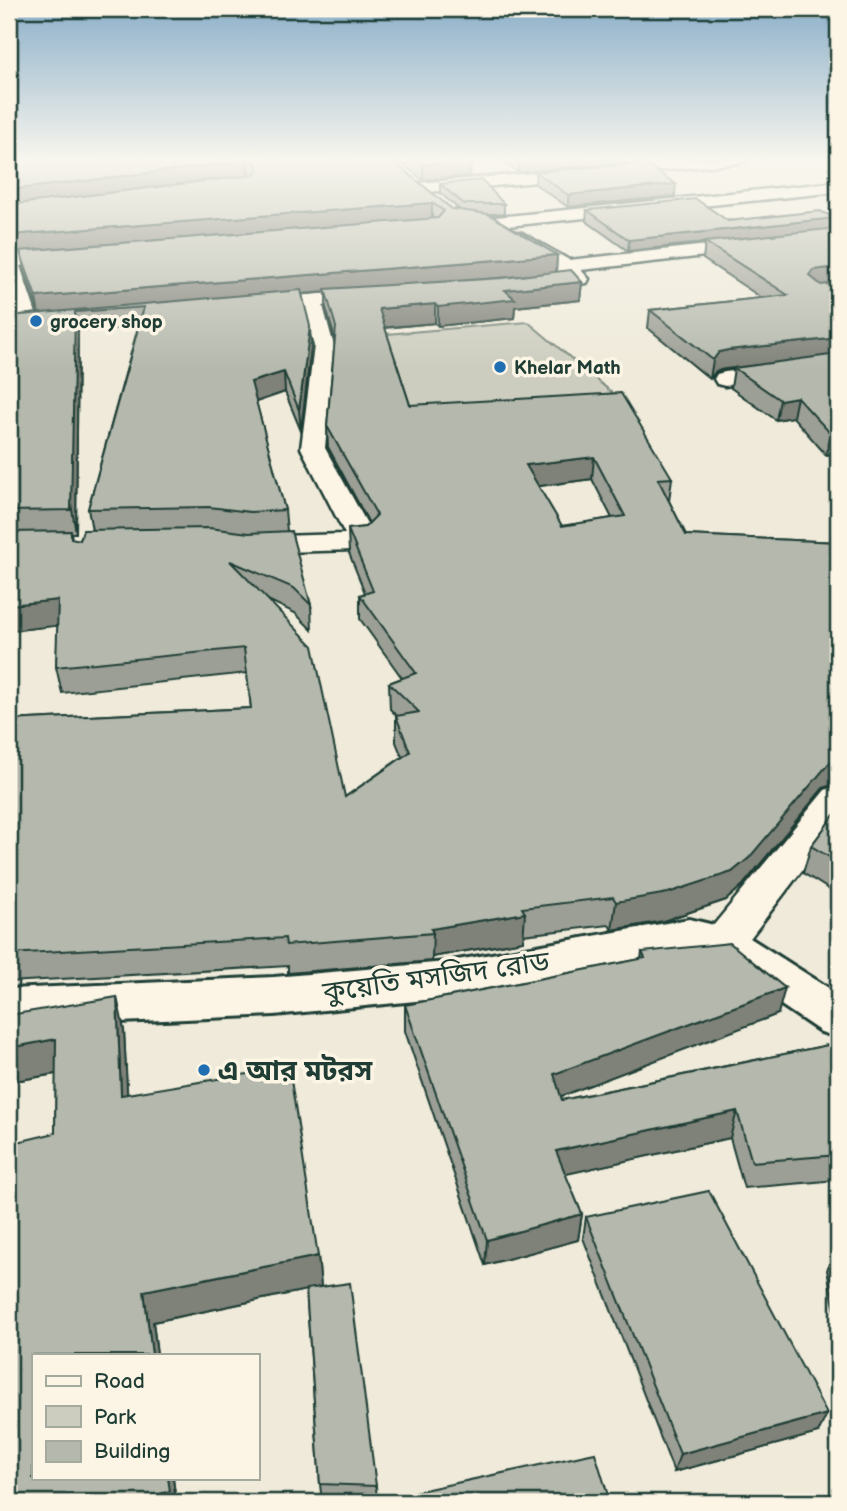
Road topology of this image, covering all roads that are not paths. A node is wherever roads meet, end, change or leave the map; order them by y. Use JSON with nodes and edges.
{"nodes":[{"id":1,"x":496,"y":230,"type":"edge"},
{"id":2,"x":838,"y":236,"type":"edge"},
{"id":3,"x":91,"y":254,"type":"edge"},
{"id":4,"x":9,"y":262,"type":"edge"},
{"id":5,"x":566,"y":266,"type":"junction"},
{"id":6,"x":514,"y":287,"type":"edge"},
{"id":7,"x":384,"y":295,"type":"edge"},
{"id":8,"x":312,"y":300,"type":"junction"},
{"id":9,"x":242,"y":306,"type":"edge"},
{"id":10,"x":51,"y":324,"type":"edge"},
{"id":11,"x":19,"y":326,"type":"edge"},
{"id":12,"x":838,"y":364,"type":"edge"},
{"id":13,"x":724,"y":379,"type":"dead end"},
{"id":14,"x":226,"y":543,"type":"edge"},
{"id":15,"x":838,"y":798,"type":"edge"},
{"id":16,"x":723,"y":943,"type":"junction"},
{"id":17,"x":9,"y":1008,"type":"edge"},
{"id":18,"x":838,"y":1018,"type":"edge"}],
"edges":[{"from":1,"to":5,"type":"street"},
{"from":2,"to":5,"type":"street"},
{"from":3,"to":4,"type":"street"},
{"from":4,"to":11,"type":"street"},
{"from":5,"to":6,"type":"street"},
{"from":7,"to":8,"type":"street"},
{"from":8,"to":9,"type":"street"},
{"from":8,"to":14,"type":"street"},
{"from":10,"to":11,"type":"street"},
{"from":12,"to":13,"type":"street"},
{"from":15,"to":16,"type":"street"},
{"from":16,"to":17,"type":"street","name":"কুয়েতি মসজিদ রোড"},
{"from":16,"to":18,"type":"street","name":"কুয়েতি মসজিদ রোড"}]}
